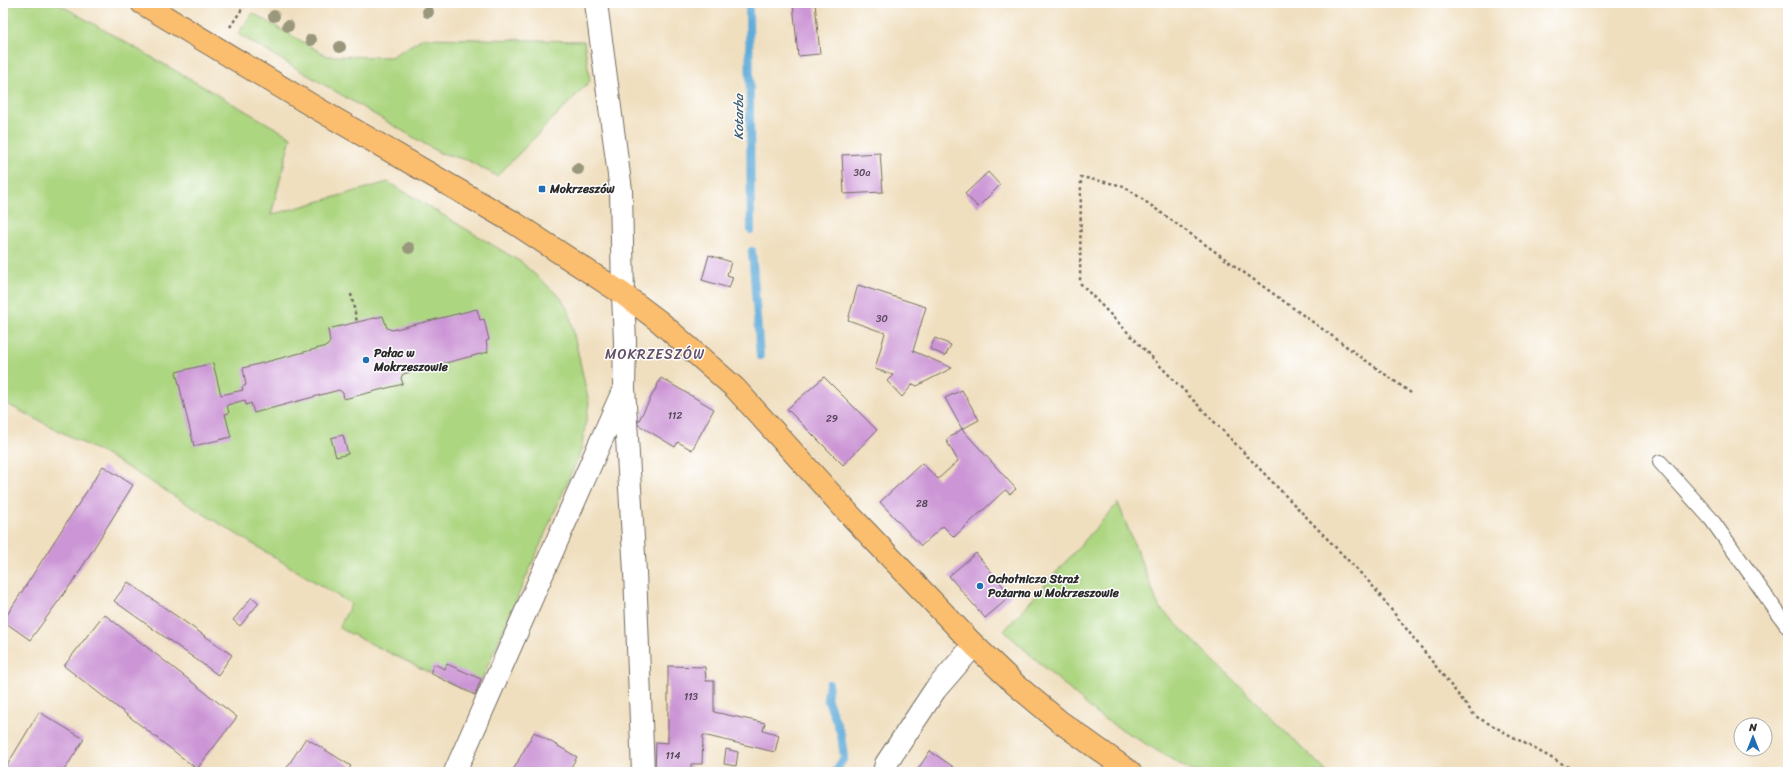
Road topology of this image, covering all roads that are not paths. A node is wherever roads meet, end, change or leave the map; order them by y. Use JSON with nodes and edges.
{"nodes":[{"id":1,"x":142,"y":3,"type":"edge"},
{"id":2,"x":596,"y":3,"type":"edge"},
{"id":3,"x":622,"y":294,"type":"junction"},
{"id":4,"x":624,"y":388,"type":"junction"},
{"id":5,"x":1660,"y":462,"type":"dead end"},
{"id":6,"x":1788,"y":627,"type":"edge"},
{"id":7,"x":974,"y":645,"type":"junction"},
{"id":8,"x":455,"y":772,"type":"edge"},
{"id":9,"x":643,"y":772,"type":"edge"},
{"id":10,"x":884,"y":772,"type":"edge"},
{"id":11,"x":1130,"y":772,"type":"edge"}],
"edges":[{"from":1,"to":3,"type":"main road"},
{"from":2,"to":3,"type":"street"},
{"from":3,"to":4,"type":"street"},
{"from":3,"to":7,"type":"main road"},
{"from":4,"to":8,"type":"street"},
{"from":4,"to":9,"type":"street"},
{"from":5,"to":6,"type":"lane"},
{"from":7,"to":10,"type":"street"},
{"from":7,"to":11,"type":"main road"}]}
